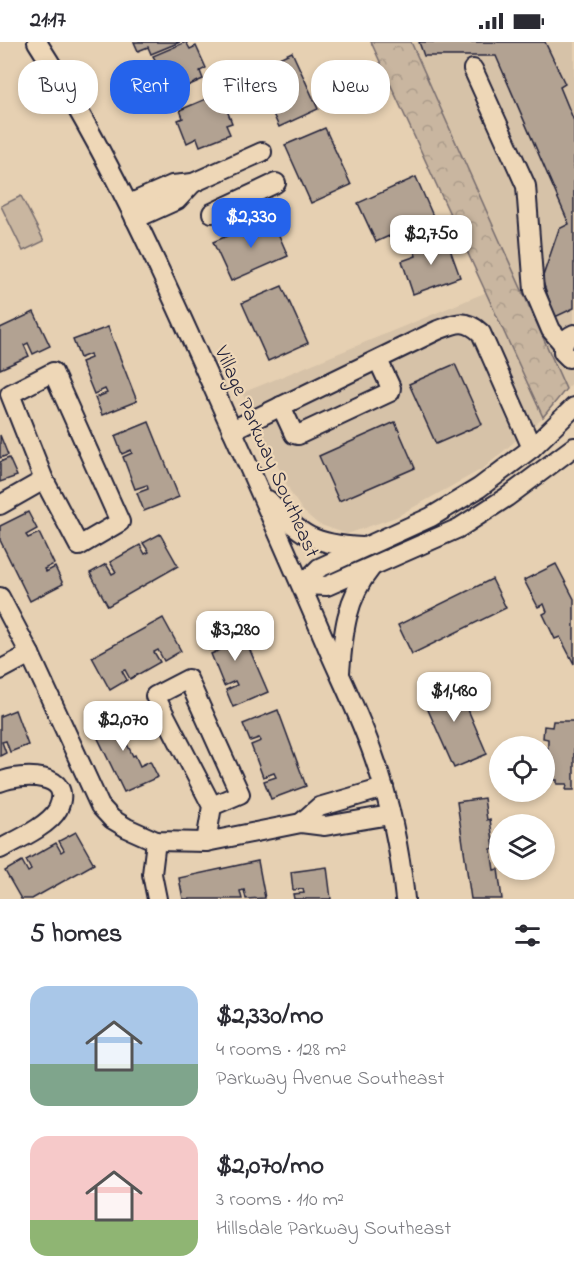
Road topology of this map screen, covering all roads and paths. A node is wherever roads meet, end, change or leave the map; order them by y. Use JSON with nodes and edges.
{"nodes":[{"id":1,"x":37,"y":42,"type":"edge"},
{"id":2,"x":473,"y":69,"type":"dead end"},
{"id":3,"x":262,"y":152,"type":"dead end"},
{"id":4,"x":276,"y":183,"type":"dead end"},
{"id":5,"x":132,"y":212,"type":"junction"},
{"id":6,"x":212,"y":213,"type":"dead end"},
{"id":7,"x":569,"y":345,"type":"edge"},
{"id":8,"x":378,"y":360,"type":"junction"},
{"id":9,"x":281,"y":406,"type":"junction"},
{"id":10,"x":574,"y":407,"type":"edge"},
{"id":11,"x":232,"y":430,"type":"junction"},
{"id":12,"x":574,"y":447,"type":"edge"},
{"id":13,"x":532,"y":448,"type":"junction"},
{"id":14,"x":44,"y":480,"type":"junction"},
{"id":15,"x":259,"y":490,"type":"junction"},
{"id":16,"x":0,"y":505,"type":"edge"},
{"id":17,"x":367,"y":547,"type":"junction"},
{"id":18,"x":372,"y":567,"type":"junction"},
{"id":19,"x":302,"y":585,"type":"junction"},
{"id":20,"x":0,"y":597,"type":"edge"},
{"id":21,"x":30,"y":654,"type":"junction"},
{"id":22,"x":0,"y":670,"type":"edge"},
{"id":23,"x":340,"y":674,"type":"junction"},
{"id":24,"x":86,"y":775,"type":"junction"},
{"id":25,"x":0,"y":782,"type":"edge"},
{"id":26,"x":60,"y":788,"type":"junction"},
{"id":27,"x":384,"y":788,"type":"junction"},
{"id":28,"x":212,"y":806,"type":"junction"},
{"id":29,"x":390,"y":815,"type":"junction"},
{"id":30,"x":301,"y":823,"type":"junction"},
{"id":31,"x":156,"y":841,"type":"junction"},
{"id":32,"x":206,"y":842,"type":"junction"},
{"id":33,"x":0,"y":849,"type":"edge"},
{"id":34,"x":157,"y":899,"type":"edge"},
{"id":35,"x":405,"y":899,"type":"edge"}],
"edges":[{"from":1,"to":5,"type":"street","name":"Village Parkway Southeast"},
{"from":2,"to":7,"type":"street"},
{"from":3,"to":5,"type":"street"},
{"from":4,"to":6,"type":"street"},
{"from":5,"to":11,"type":"street","name":"Village Parkway Southeast"},
{"from":8,"to":9,"type":"street"},
{"from":8,"to":9,"type":"street"},
{"from":8,"to":13,"type":"street"},
{"from":9,"to":11,"type":"street"},
{"from":10,"to":13,"type":"street"},
{"from":11,"to":15,"type":"street","name":"Village Parkway Southeast"},
{"from":12,"to":18,"type":"street"},
{"from":13,"to":17,"type":"street"},
{"from":14,"to":14,"type":"street"},
{"from":14,"to":16,"type":"street"},
{"from":15,"to":17,"type":"street"},
{"from":15,"to":19,"type":"street","name":"Village Parkway Southeast"},
{"from":17,"to":19,"type":"street"},
{"from":18,"to":19,"type":"street"},
{"from":18,"to":23,"type":"street"},
{"from":19,"to":23,"type":"street","name":"Village Parkway Southeast"},
{"from":20,"to":21,"type":"street"},
{"from":21,"to":22,"type":"street"},
{"from":21,"to":24,"type":"street"},
{"from":23,"to":27,"type":"street","name":"Village Parkway Southeast"},
{"from":24,"to":26,"type":"street"},
{"from":24,"to":31,"type":"street"},
{"from":25,"to":26,"type":"street"},
{"from":26,"to":33,"type":"street"},
{"from":27,"to":29,"type":"street","name":"Village Parkway Southeast"},
{"from":27,"to":30,"type":"street"},
{"from":28,"to":28,"type":"street"},
{"from":28,"to":32,"type":"street"},
{"from":29,"to":30,"type":"street"},
{"from":29,"to":35,"type":"street","name":"Village Parkway Southeast"},
{"from":30,"to":32,"type":"street"},
{"from":31,"to":32,"type":"street"},
{"from":31,"to":34,"type":"street"}]}
